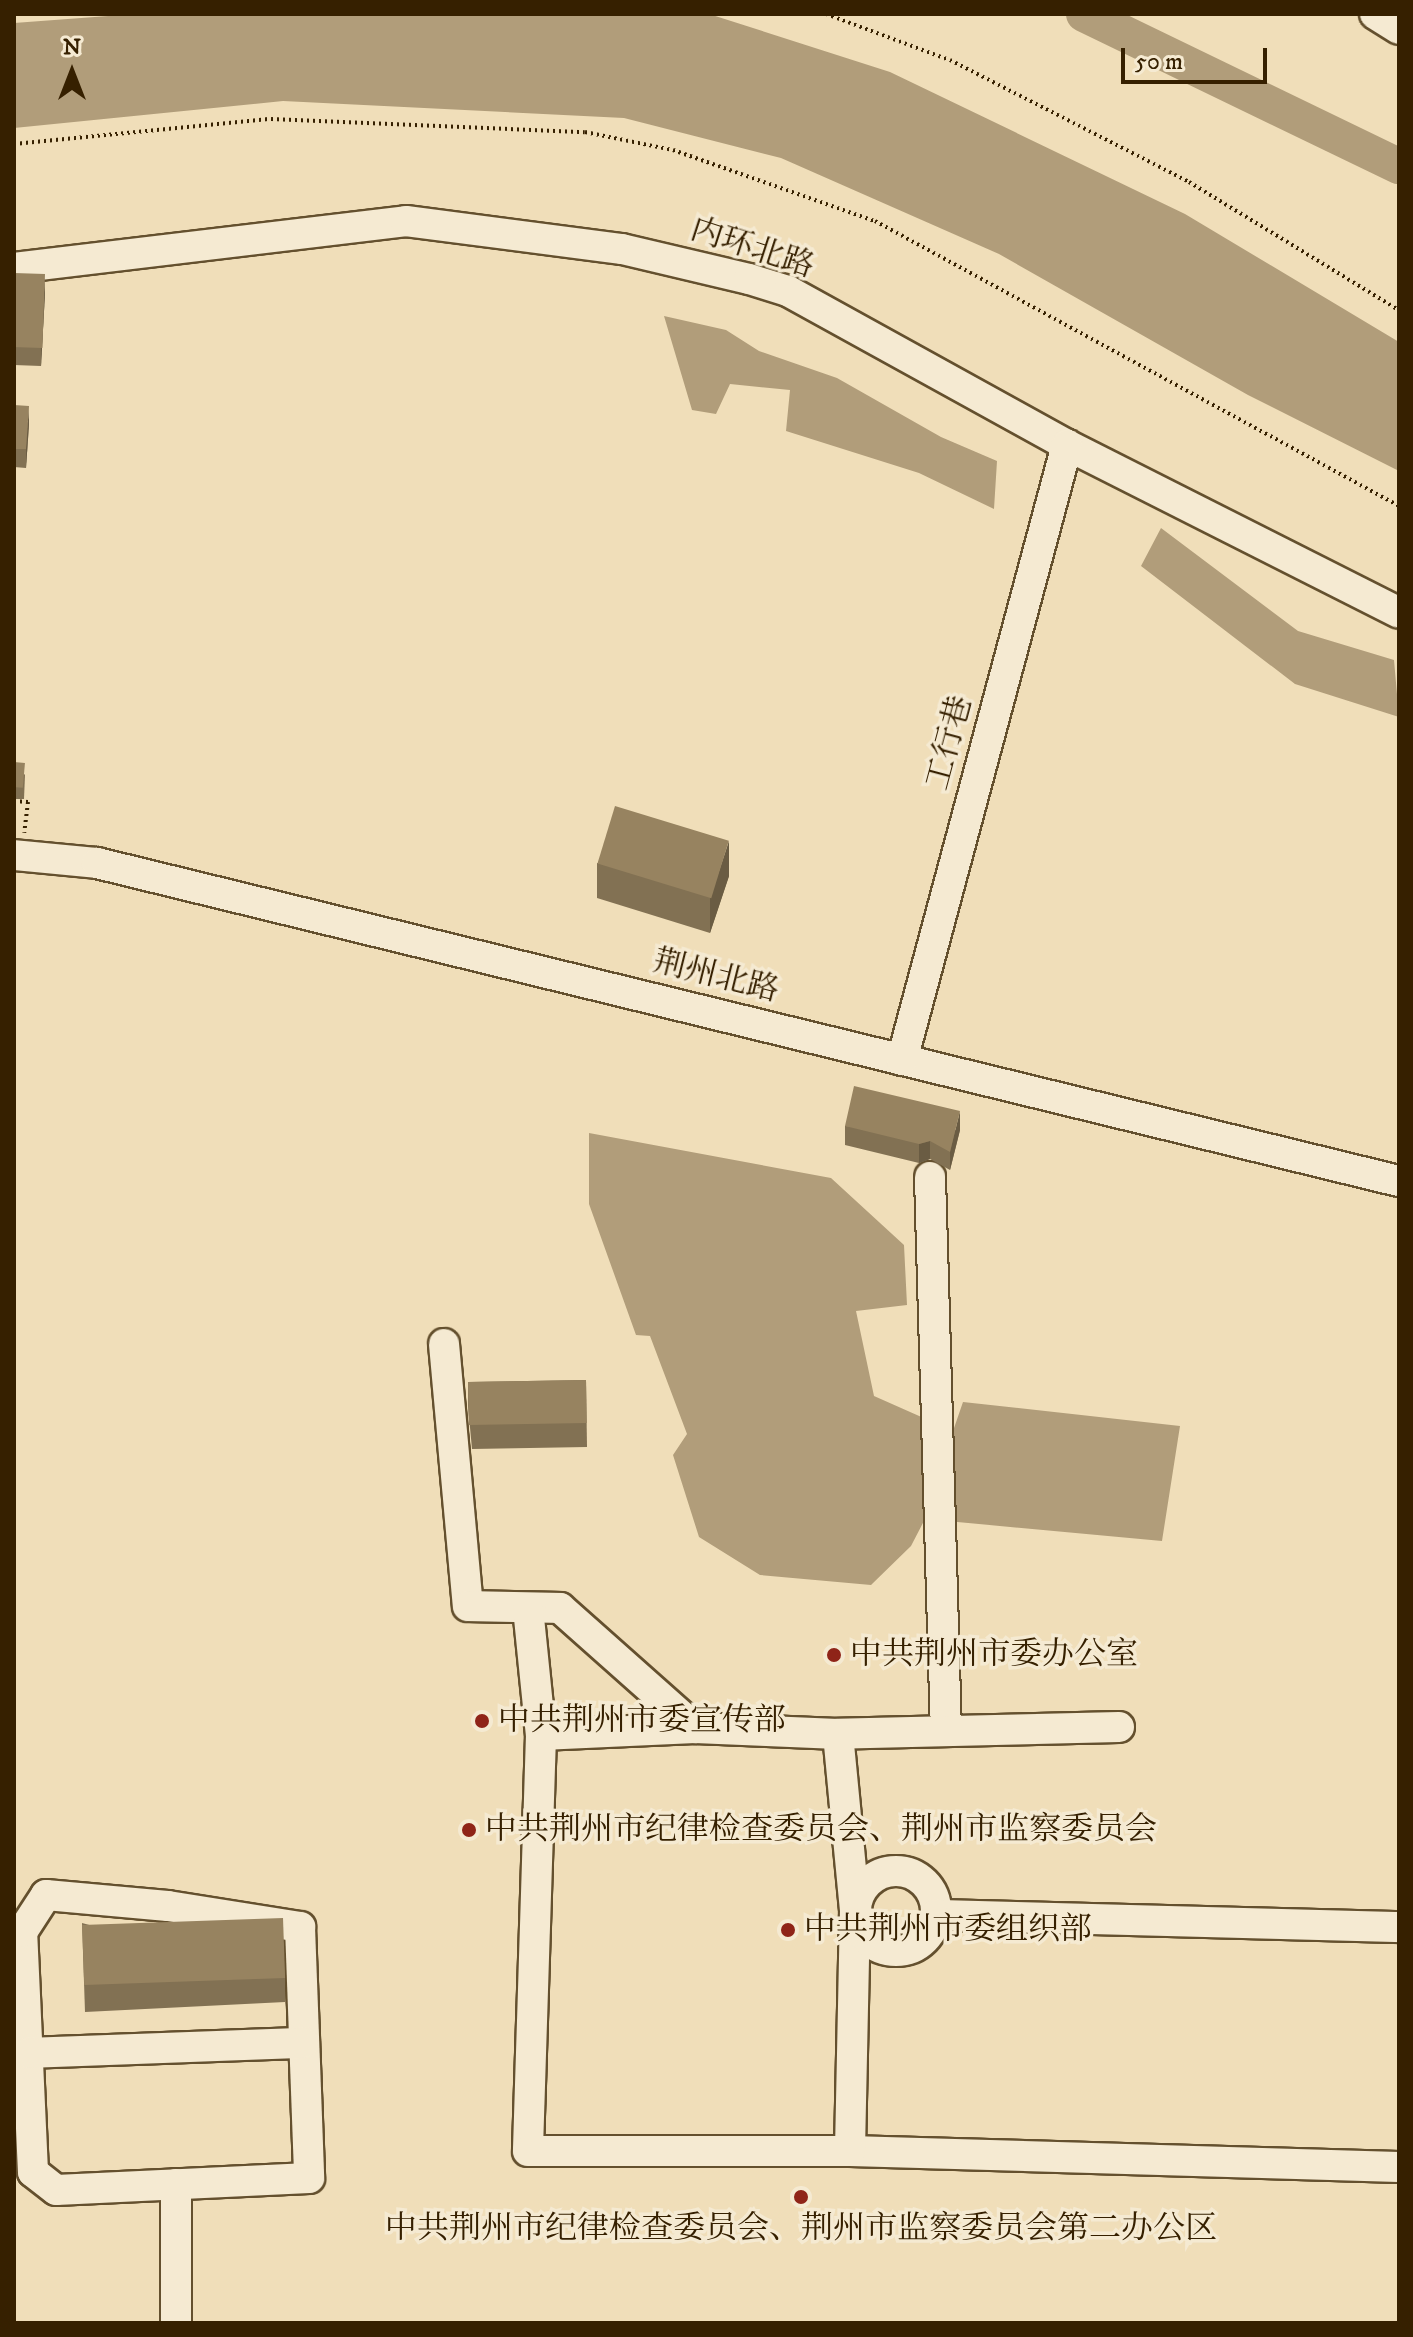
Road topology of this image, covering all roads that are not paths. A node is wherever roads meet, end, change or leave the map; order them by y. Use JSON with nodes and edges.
{"nodes":[{"id":1,"x":1375,"y":14,"type":"edge"},
{"id":2,"x":1399,"y":29,"type":"edge"},
{"id":3,"x":14,"y":268,"type":"edge"},
{"id":4,"x":1067,"y":445,"type":"junction"},
{"id":5,"x":1399,"y":613,"type":"edge"},
{"id":6,"x":18,"y":855,"type":"edge"},
{"id":7,"x":902,"y":1060,"type":"junction"},
{"id":8,"x":930,"y":1177,"type":"dead end"},
{"id":9,"x":1399,"y":1181,"type":"edge"},
{"id":10,"x":444,"y":1344,"type":"dead end"},
{"id":11,"x":528,"y":1608,"type":"junction"},
{"id":12,"x":1119,"y":1727,"type":"dead end"},
{"id":13,"x":695,"y":1728,"type":"junction"},
{"id":14,"x":946,"y":1731,"type":"junction"},
{"id":15,"x":838,"y":1734,"type":"junction"},
{"id":16,"x":541,"y":1735,"type":"junction"},
{"id":17,"x":855,"y":1911,"type":"junction"},
{"id":18,"x":936,"y":1915,"type":"junction"},
{"id":19,"x":1399,"y":1927,"type":"edge"},
{"id":20,"x":304,"y":2043,"type":"junction"},
{"id":21,"x":28,"y":2053,"type":"junction"},
{"id":22,"x":850,"y":2151,"type":"junction"},
{"id":23,"x":1399,"y":2167,"type":"edge"},
{"id":24,"x":176,"y":2184,"type":"junction"},
{"id":25,"x":176,"y":2323,"type":"edge"}],
"edges":[{"from":1,"to":2,"type":"street"},
{"from":3,"to":4,"type":"street","name":"内环北路"},
{"from":4,"to":5,"type":"street","name":"内环北路"},
{"from":4,"to":7,"type":"street","name":"工行巷"},
{"from":6,"to":7,"type":"street","name":"荆州北路"},
{"from":7,"to":9,"type":"street","name":"荆州北路"},
{"from":8,"to":14,"type":"street"},
{"from":10,"to":11,"type":"street"},
{"from":11,"to":13,"type":"street"},
{"from":11,"to":16,"type":"street"},
{"from":12,"to":14,"type":"street"},
{"from":13,"to":15,"type":"street"},
{"from":13,"to":16,"type":"street"},
{"from":14,"to":15,"type":"street"},
{"from":15,"to":17,"type":"street"},
{"from":16,"to":22,"type":"street"},
{"from":17,"to":18,"type":"street"},
{"from":17,"to":18,"type":"street"},
{"from":17,"to":22,"type":"street"},
{"from":18,"to":19,"type":"street"},
{"from":20,"to":21,"type":"street"},
{"from":20,"to":21,"type":"street"},
{"from":20,"to":24,"type":"street"},
{"from":21,"to":24,"type":"street"},
{"from":22,"to":23,"type":"street"},
{"from":24,"to":25,"type":"street"}]}
